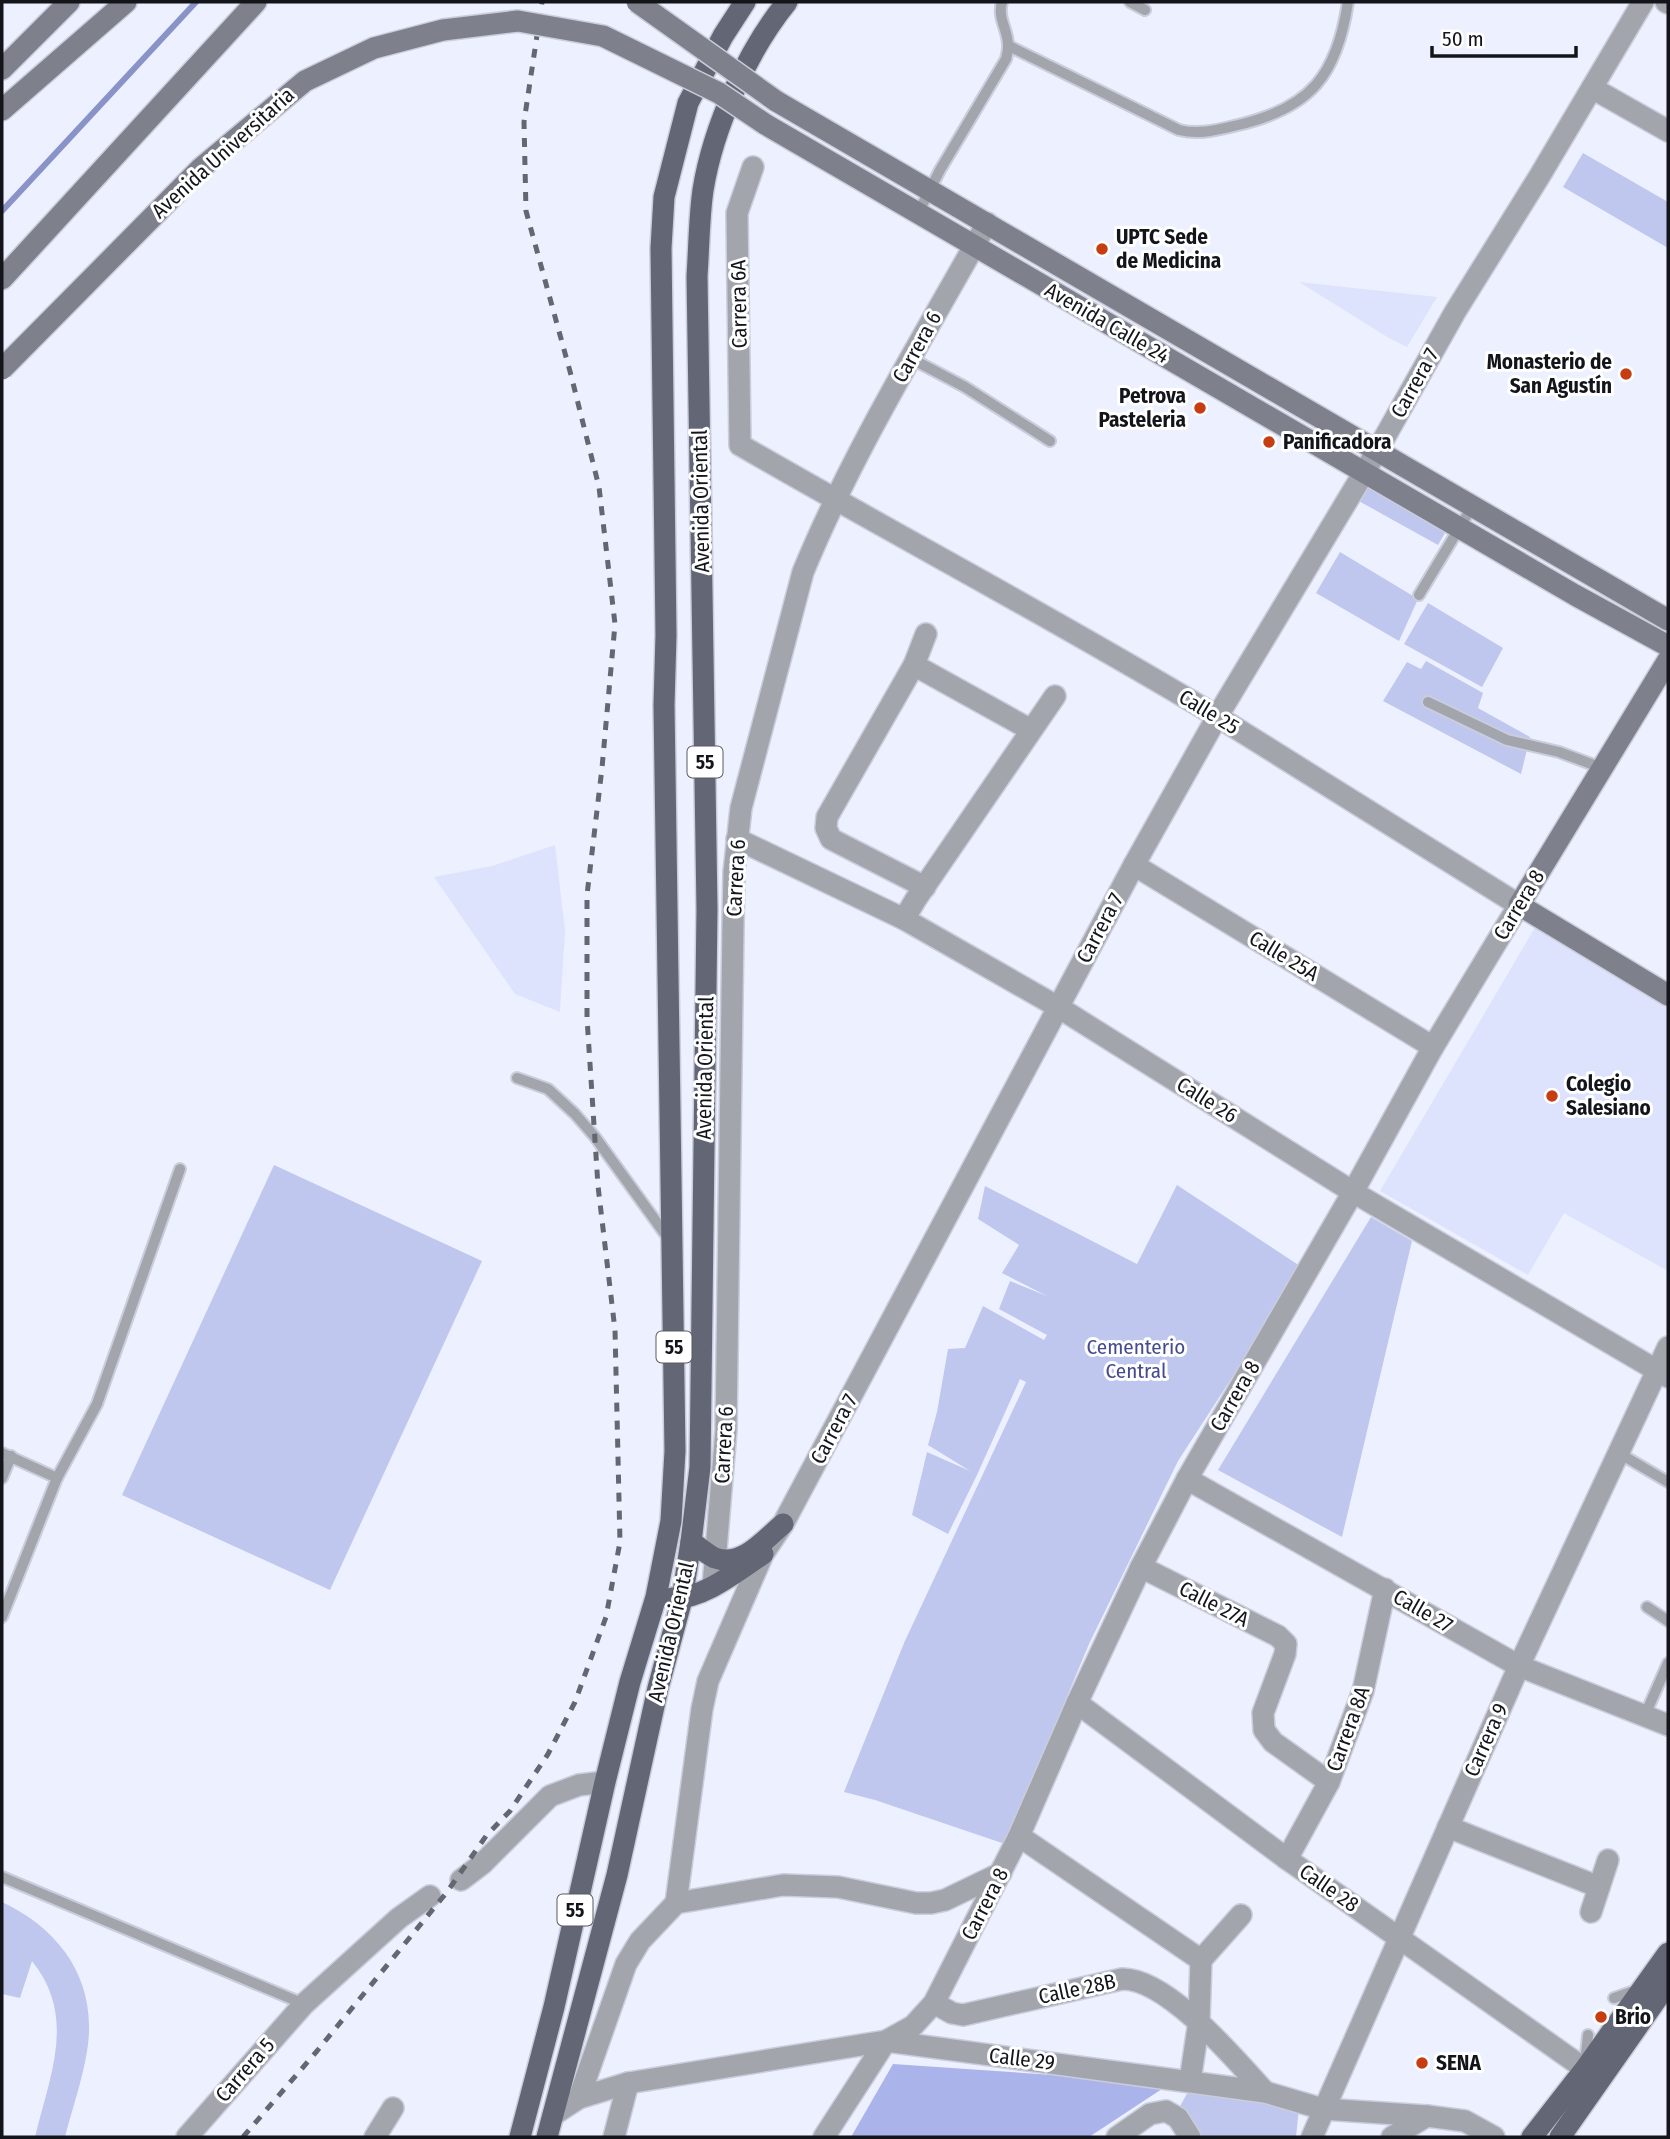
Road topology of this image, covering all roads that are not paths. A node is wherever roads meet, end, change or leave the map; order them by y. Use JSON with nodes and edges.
{"nodes":[{"id":1,"x":69,"y":2,"type":"edge"},
{"id":2,"x":126,"y":2,"type":"edge"},
{"id":3,"x":256,"y":2,"type":"edge"},
{"id":4,"x":638,"y":2,"type":"edge"},
{"id":5,"x":745,"y":2,"type":"edge"},
{"id":6,"x":787,"y":2,"type":"edge"},
{"id":7,"x":1002,"y":2,"type":"edge"},
{"id":8,"x":1130,"y":2,"type":"edge"},
{"id":9,"x":1348,"y":2,"type":"edge"},
{"id":10,"x":1643,"y":2,"type":"edge"},
{"id":11,"x":1145,"y":10,"type":"dead end"},
{"id":12,"x":1009,"y":46,"type":"junction"},
{"id":13,"x":2,"y":69,"type":"edge"},
{"id":14,"x":1592,"y":88,"type":"junction"},
{"id":15,"x":2,"y":110,"type":"edge"},
{"id":16,"x":765,"y":124,"type":"joint"},
{"id":17,"x":1668,"y":131,"type":"edge"},
{"id":18,"x":849,"y":143,"type":"junction"},
{"id":19,"x":836,"y":165,"type":"junction"},
{"id":20,"x":754,"y":167,"type":"dead end"},
{"id":21,"x":930,"y":191,"type":"junction"},
{"id":22,"x":918,"y":213,"type":"junction"},
{"id":23,"x":987,"y":223,"type":"junction"},
{"id":24,"x":974,"y":246,"type":"junction"},
{"id":25,"x":2,"y":279,"type":"edge"},
{"id":26,"x":910,"y":358,"type":"junction"},
{"id":27,"x":2,"y":369,"type":"edge"},
{"id":28,"x":1050,"y":440,"type":"dead end"},
{"id":29,"x":740,"y":445,"type":"joint"},
{"id":30,"x":1377,"y":451,"type":"junction"},
{"id":31,"x":1364,"y":472,"type":"junction"},
{"id":32,"x":835,"y":500,"type":"junction"},
{"id":33,"x":1472,"y":506,"type":"junction"},
{"id":34,"x":1459,"y":527,"type":"junction"},
{"id":35,"x":1419,"y":594,"type":"dead end"},
{"id":36,"x":1668,"y":620,"type":"edge"},
{"id":37,"x":926,"y":634,"type":"dead end"},
{"id":38,"x":1668,"y":646,"type":"edge"},
{"id":39,"x":1668,"y":660,"type":"edge"},
{"id":40,"x":914,"y":665,"type":"junction"},
{"id":41,"x":1055,"y":696,"type":"dead end"},
{"id":42,"x":1429,"y":702,"type":"dead end"},
{"id":43,"x":1217,"y":717,"type":"junction"},
{"id":44,"x":1031,"y":730,"type":"junction"},
{"id":45,"x":1602,"y":768,"type":"junction"},
{"id":46,"x":737,"y":839,"type":"junction"},
{"id":47,"x":1134,"y":865,"type":"junction"},
{"id":48,"x":925,"y":887,"type":"junction"},
{"id":49,"x":1519,"y":905,"type":"junction"},
{"id":50,"x":904,"y":919,"type":"junction"},
{"id":51,"x":1668,"y":995,"type":"edge"},
{"id":52,"x":1058,"y":1007,"type":"junction"},
{"id":53,"x":1433,"y":1047,"type":"junction"},
{"id":54,"x":517,"y":1078,"type":"dead end"},
{"id":55,"x":180,"y":1169,"type":"dead end"},
{"id":56,"x":1353,"y":1192,"type":"junction"},
{"id":57,"x":672,"y":1243,"type":"junction"},
{"id":58,"x":1668,"y":1347,"type":"edge"},
{"id":59,"x":1662,"y":1373,"type":"edge"},
{"id":60,"x":1617,"y":1452,"type":"junction"},
{"id":61,"x":4,"y":1453,"type":"edge"},
{"id":62,"x":2,"y":1478,"type":"edge"},
{"id":63,"x":57,"y":1478,"type":"junction"},
{"id":64,"x":1187,"y":1479,"type":"junction"},
{"id":65,"x":1668,"y":1482,"type":"edge"},
{"id":66,"x":783,"y":1524,"type":"junction"},
{"id":67,"x":691,"y":1542,"type":"junction"},
{"id":68,"x":763,"y":1554,"type":"junction"},
{"id":69,"x":716,"y":1558,"type":"junction"},
{"id":70,"x":1141,"y":1567,"type":"junction"},
{"id":71,"x":713,"y":1586,"type":"junction"},
{"id":72,"x":1385,"y":1590,"type":"junction"},
{"id":73,"x":656,"y":1597,"type":"junction"},
{"id":74,"x":681,"y":1599,"type":"junction"},
{"id":75,"x":1647,"y":1607,"type":"dead end"},
{"id":76,"x":2,"y":1617,"type":"edge"},
{"id":77,"x":1668,"y":1621,"type":"edge"},
{"id":78,"x":1668,"y":1663,"type":"edge"},
{"id":79,"x":1519,"y":1666,"type":"junction"},
{"id":80,"x":1077,"y":1703,"type":"junction"},
{"id":81,"x":1645,"y":1715,"type":"junction"},
{"id":82,"x":1668,"y":1725,"type":"edge"},
{"id":83,"x":604,"y":1782,"type":"junction"},
{"id":84,"x":1329,"y":1782,"type":"junction"},
{"id":85,"x":1448,"y":1827,"type":"junction"},
{"id":86,"x":1019,"y":1836,"type":"junction"},
{"id":87,"x":1287,"y":1859,"type":"junction"},
{"id":88,"x":1608,"y":1860,"type":"dead end"},
{"id":89,"x":1001,"y":1873,"type":"junction"},
{"id":90,"x":2,"y":1877,"type":"edge"},
{"id":91,"x":461,"y":1880,"type":"dead end"},
{"id":92,"x":1599,"y":1887,"type":"junction"},
{"id":93,"x":430,"y":1896,"type":"dead end"},
{"id":94,"x":676,"y":1903,"type":"junction"},
{"id":95,"x":1591,"y":1912,"type":"dead end"},
{"id":96,"x":1241,"y":1915,"type":"dead end"},
{"id":97,"x":1399,"y":1938,"type":"junction"},
{"id":98,"x":1668,"y":1953,"type":"edge"},
{"id":99,"x":1201,"y":1960,"type":"junction"},
{"id":100,"x":1668,"y":1983,"type":"edge"},
{"id":101,"x":1643,"y":1988,"type":"junction"},
{"id":102,"x":1614,"y":1998,"type":"dead end"},
{"id":103,"x":934,"y":2003,"type":"junction"},
{"id":104,"x":304,"y":2004,"type":"junction"},
{"id":105,"x":1199,"y":2021,"type":"junction"},
{"id":106,"x":886,"y":2042,"type":"junction"},
{"id":107,"x":1577,"y":2064,"type":"junction"},
{"id":108,"x":1190,"y":2081,"type":"junction"},
{"id":109,"x":628,"y":2083,"type":"junction"},
{"id":110,"x":1265,"y":2092,"type":"junction"},
{"id":111,"x":579,"y":2098,"type":"junction"},
{"id":112,"x":393,"y":2108,"type":"dead end"},
{"id":113,"x":1323,"y":2109,"type":"junction"},
{"id":114,"x":553,"y":2115,"type":"junction"},
{"id":115,"x":1427,"y":2116,"type":"junction"},
{"id":116,"x":1549,"y":2134,"type":"edge"},
{"id":117,"x":187,"y":2137,"type":"edge"},
{"id":118,"x":375,"y":2137,"type":"edge"},
{"id":119,"x":520,"y":2137,"type":"edge"},
{"id":120,"x":547,"y":2137,"type":"edge"},
{"id":121,"x":614,"y":2137,"type":"edge"},
{"id":122,"x":824,"y":2137,"type":"edge"},
{"id":123,"x":1117,"y":2137,"type":"edge"},
{"id":124,"x":1190,"y":2137,"type":"edge"},
{"id":125,"x":1312,"y":2137,"type":"edge"},
{"id":126,"x":1392,"y":2137,"type":"edge"},
{"id":127,"x":1493,"y":2137,"type":"edge"}],
"edges":[{"from":1,"to":13,"type":"main road"},
{"from":2,"to":15,"type":"main road"},
{"from":3,"to":25,"type":"main road"},
{"from":4,"to":18,"type":"main road","name":"Avenida Calle 24","bridge":true},
{"from":5,"to":57,"type":"main road","name":"Avenida Oriental","number":"55"},
{"from":6,"to":67,"type":"main road","name":"Avenida Oriental","number":"55"},
{"from":7,"to":12,"type":"lane"},
{"from":8,"to":11,"type":"lane"},
{"from":9,"to":12,"type":"lane"},
{"from":10,"to":14,"type":"street","name":"Carrera 7"},
{"from":12,"to":21,"type":"lane"},
{"from":14,"to":17,"type":"street"},
{"from":14,"to":30,"type":"street","name":"Carrera 7"},
{"from":16,"to":19,"type":"main road","name":"Avenida Calle 24"},
{"from":16,"to":27,"type":"main road","name":"Avenida Universitaria","bridge":true},
{"from":18,"to":19,"type":"main road"},
{"from":18,"to":21,"type":"main road","name":"Avenida Calle 24"},
{"from":19,"to":22,"type":"main road","name":"Avenida Calle 24"},
{"from":20,"to":29,"type":"street","name":"Carrera 6A"},
{"from":21,"to":22,"type":"lane"},
{"from":21,"to":23,"type":"main road","name":"Avenida Calle 24"},
{"from":22,"to":24,"type":"main road","name":"Avenida Calle 24"},
{"from":23,"to":24,"type":"street","name":"Carrera 6"},
{"from":23,"to":30,"type":"main road","name":"Avenida Calle 24"},
{"from":24,"to":26,"type":"street","name":"Carrera 6"},
{"from":24,"to":31,"type":"main road","name":"Avenida Calle 24"},
{"from":26,"to":28,"type":"lane"},
{"from":26,"to":32,"type":"street","name":"Carrera 6"},
{"from":29,"to":32,"type":"street","name":"Calle 25"},
{"from":30,"to":31,"type":"street","name":"Carrera 7"},
{"from":30,"to":33,"type":"main road","name":"Avenida Calle 24"},
{"from":31,"to":34,"type":"main road","name":"Avenida Calle 24"},
{"from":31,"to":43,"type":"street","name":"Carrera 7"},
{"from":32,"to":43,"type":"street","name":"Calle 25"},
{"from":32,"to":46,"type":"street","name":"Carrera 6"},
{"from":33,"to":34,"type":"lane"},
{"from":33,"to":36,"type":"main road","name":"Avenida Calle 24"},
{"from":34,"to":35,"type":"lane"},
{"from":34,"to":38,"type":"main road","name":"Avenida Calle 24"},
{"from":37,"to":40,"type":"street"},
{"from":39,"to":45,"type":"main road","name":"Carrera 8"},
{"from":40,"to":44,"type":"street"},
{"from":40,"to":48,"type":"street"},
{"from":41,"to":44,"type":"street"},
{"from":42,"to":45,"type":"lane"},
{"from":43,"to":47,"type":"street","name":"Carrera 7"},
{"from":43,"to":49,"type":"street","name":"Calle 25"},
{"from":44,"to":48,"type":"street"},
{"from":45,"to":49,"type":"main road","name":"Carrera 8"},
{"from":46,"to":50,"type":"street","name":"Calle 26"},
{"from":46,"to":69,"type":"street","name":"Carrera 6"},
{"from":47,"to":52,"type":"street","name":"Carrera 7"},
{"from":47,"to":53,"type":"street","name":"Calle 25A"},
{"from":48,"to":50,"type":"street"},
{"from":49,"to":51,"type":"main road","name":"Calle 25"},
{"from":49,"to":53,"type":"street","name":"Carrera 8"},
{"from":50,"to":52,"type":"street","name":"Calle 26"},
{"from":52,"to":56,"type":"street","name":"Calle 26"},
{"from":52,"to":66,"type":"street","name":"Carrera 7"},
{"from":53,"to":56,"type":"street","name":"Carrera 8"},
{"from":54,"to":57,"type":"lane"},
{"from":55,"to":63,"type":"lane"},
{"from":56,"to":59,"type":"street","name":"Calle 26"},
{"from":56,"to":64,"type":"street","name":"Carrera 8"},
{"from":57,"to":73,"type":"main road","name":"Avenida Oriental","number":"55"},
{"from":58,"to":59,"type":"street","name":"Carrera 9"},
{"from":59,"to":60,"type":"street","name":"Carrera 9"},
{"from":60,"to":65,"type":"lane"},
{"from":60,"to":79,"type":"street","name":"Carrera 9"},
{"from":61,"to":62,"type":"lane"},
{"from":61,"to":63,"type":"lane"},
{"from":63,"to":76,"type":"lane"},
{"from":64,"to":70,"type":"street","name":"Carrera 8"},
{"from":64,"to":72,"type":"street","name":"Calle 27"},
{"from":66,"to":68,"type":"street","name":"Carrera 7"},
{"from":66,"to":69,"type":"main road"},
{"from":67,"to":69,"type":"main road"},
{"from":67,"to":74,"type":"main road","name":"Avenida Oriental","number":"55"},
{"from":68,"to":71,"type":"main road"},
{"from":68,"to":94,"type":"street","name":"Carrera 7"},
{"from":69,"to":71,"type":"street","name":"Carrera 6"},
{"from":70,"to":80,"type":"street","name":"Carrera 8"},
{"from":70,"to":84,"type":"street","name":"Calle 27A"},
{"from":71,"to":74,"type":"main road"},
{"from":72,"to":79,"type":"street","name":"Calle 27"},
{"from":72,"to":84,"type":"street","name":"Carrera 8A"},
{"from":73,"to":74,"type":"main road"},
{"from":73,"to":83,"type":"main road","name":"Avenida Oriental","number":"55"},
{"from":74,"to":114,"type":"main road","name":"Avenida Oriental","number":"55"},
{"from":75,"to":77,"type":"lane"},
{"from":78,"to":81,"type":"lane"},
{"from":79,"to":81,"type":"street","name":"Calle 27"},
{"from":79,"to":85,"type":"street","name":"Carrera 9"},
{"from":80,"to":86,"type":"street","name":"Carrera 8"},
{"from":80,"to":87,"type":"street","name":"Calle 28"},
{"from":81,"to":82,"type":"street","name":"Calle 27"},
{"from":83,"to":91,"type":"street"},
{"from":83,"to":119,"type":"main road","name":"Avenida Oriental","number":"55"},
{"from":84,"to":87,"type":"street","name":"Carrera 8A"},
{"from":85,"to":92,"type":"street"},
{"from":85,"to":97,"type":"street","name":"Carrera 9"},
{"from":86,"to":89,"type":"street","name":"Carrera 8"},
{"from":86,"to":99,"type":"street"},
{"from":87,"to":97,"type":"street","name":"Calle 28"},
{"from":88,"to":92,"type":"street"},
{"from":89,"to":94,"type":"street"},
{"from":89,"to":103,"type":"street","name":"Carrera 8"},
{"from":90,"to":104,"type":"lane"},
{"from":92,"to":95,"type":"street"},
{"from":93,"to":104,"type":"street","name":"Carrera 5"},
{"from":94,"to":111,"type":"street"},
{"from":96,"to":99,"type":"street"},
{"from":97,"to":107,"type":"street","name":"Calle 28"},
{"from":97,"to":113,"type":"street","name":"Carrera 9"},
{"from":98,"to":101,"type":"main road"},
{"from":99,"to":105,"type":"street"},
{"from":100,"to":116,"type":"main road"},
{"from":101,"to":102,"type":"lane"},
{"from":101,"to":107,"type":"main road"},
{"from":103,"to":105,"type":"street","name":"Calle 28B"},
{"from":103,"to":106,"type":"street","name":"Carrera 8"},
{"from":104,"to":117,"type":"street","name":"Carrera 5"},
{"from":105,"to":108,"type":"street"},
{"from":105,"to":110,"type":"street","name":"Calle 28B"},
{"from":106,"to":108,"type":"street","name":"Calle 29"},
{"from":106,"to":109,"type":"street","name":"Calle 29"},
{"from":106,"to":122,"type":"street","name":"Carrera 8"},
{"from":107,"to":116,"type":"main road"},
{"from":108,"to":110,"type":"street","name":"Calle 29"},
{"from":109,"to":111,"type":"street","name":"Calle 29"},
{"from":109,"to":121,"type":"street"},
{"from":110,"to":113,"type":"street","name":"Calle 29"},
{"from":111,"to":114,"type":"street","name":"Calle 29"},
{"from":112,"to":118,"type":"street"},
{"from":113,"to":115,"type":"street","name":"Calle 29"},
{"from":113,"to":125,"type":"street","name":"Carrera 9"},
{"from":114,"to":120,"type":"main road","name":"Avenida Oriental","number":"55"},
{"from":115,"to":126,"type":"street"},
{"from":115,"to":127,"type":"street","name":"Calle 29"},
{"from":123,"to":124,"type":"street"}]}
